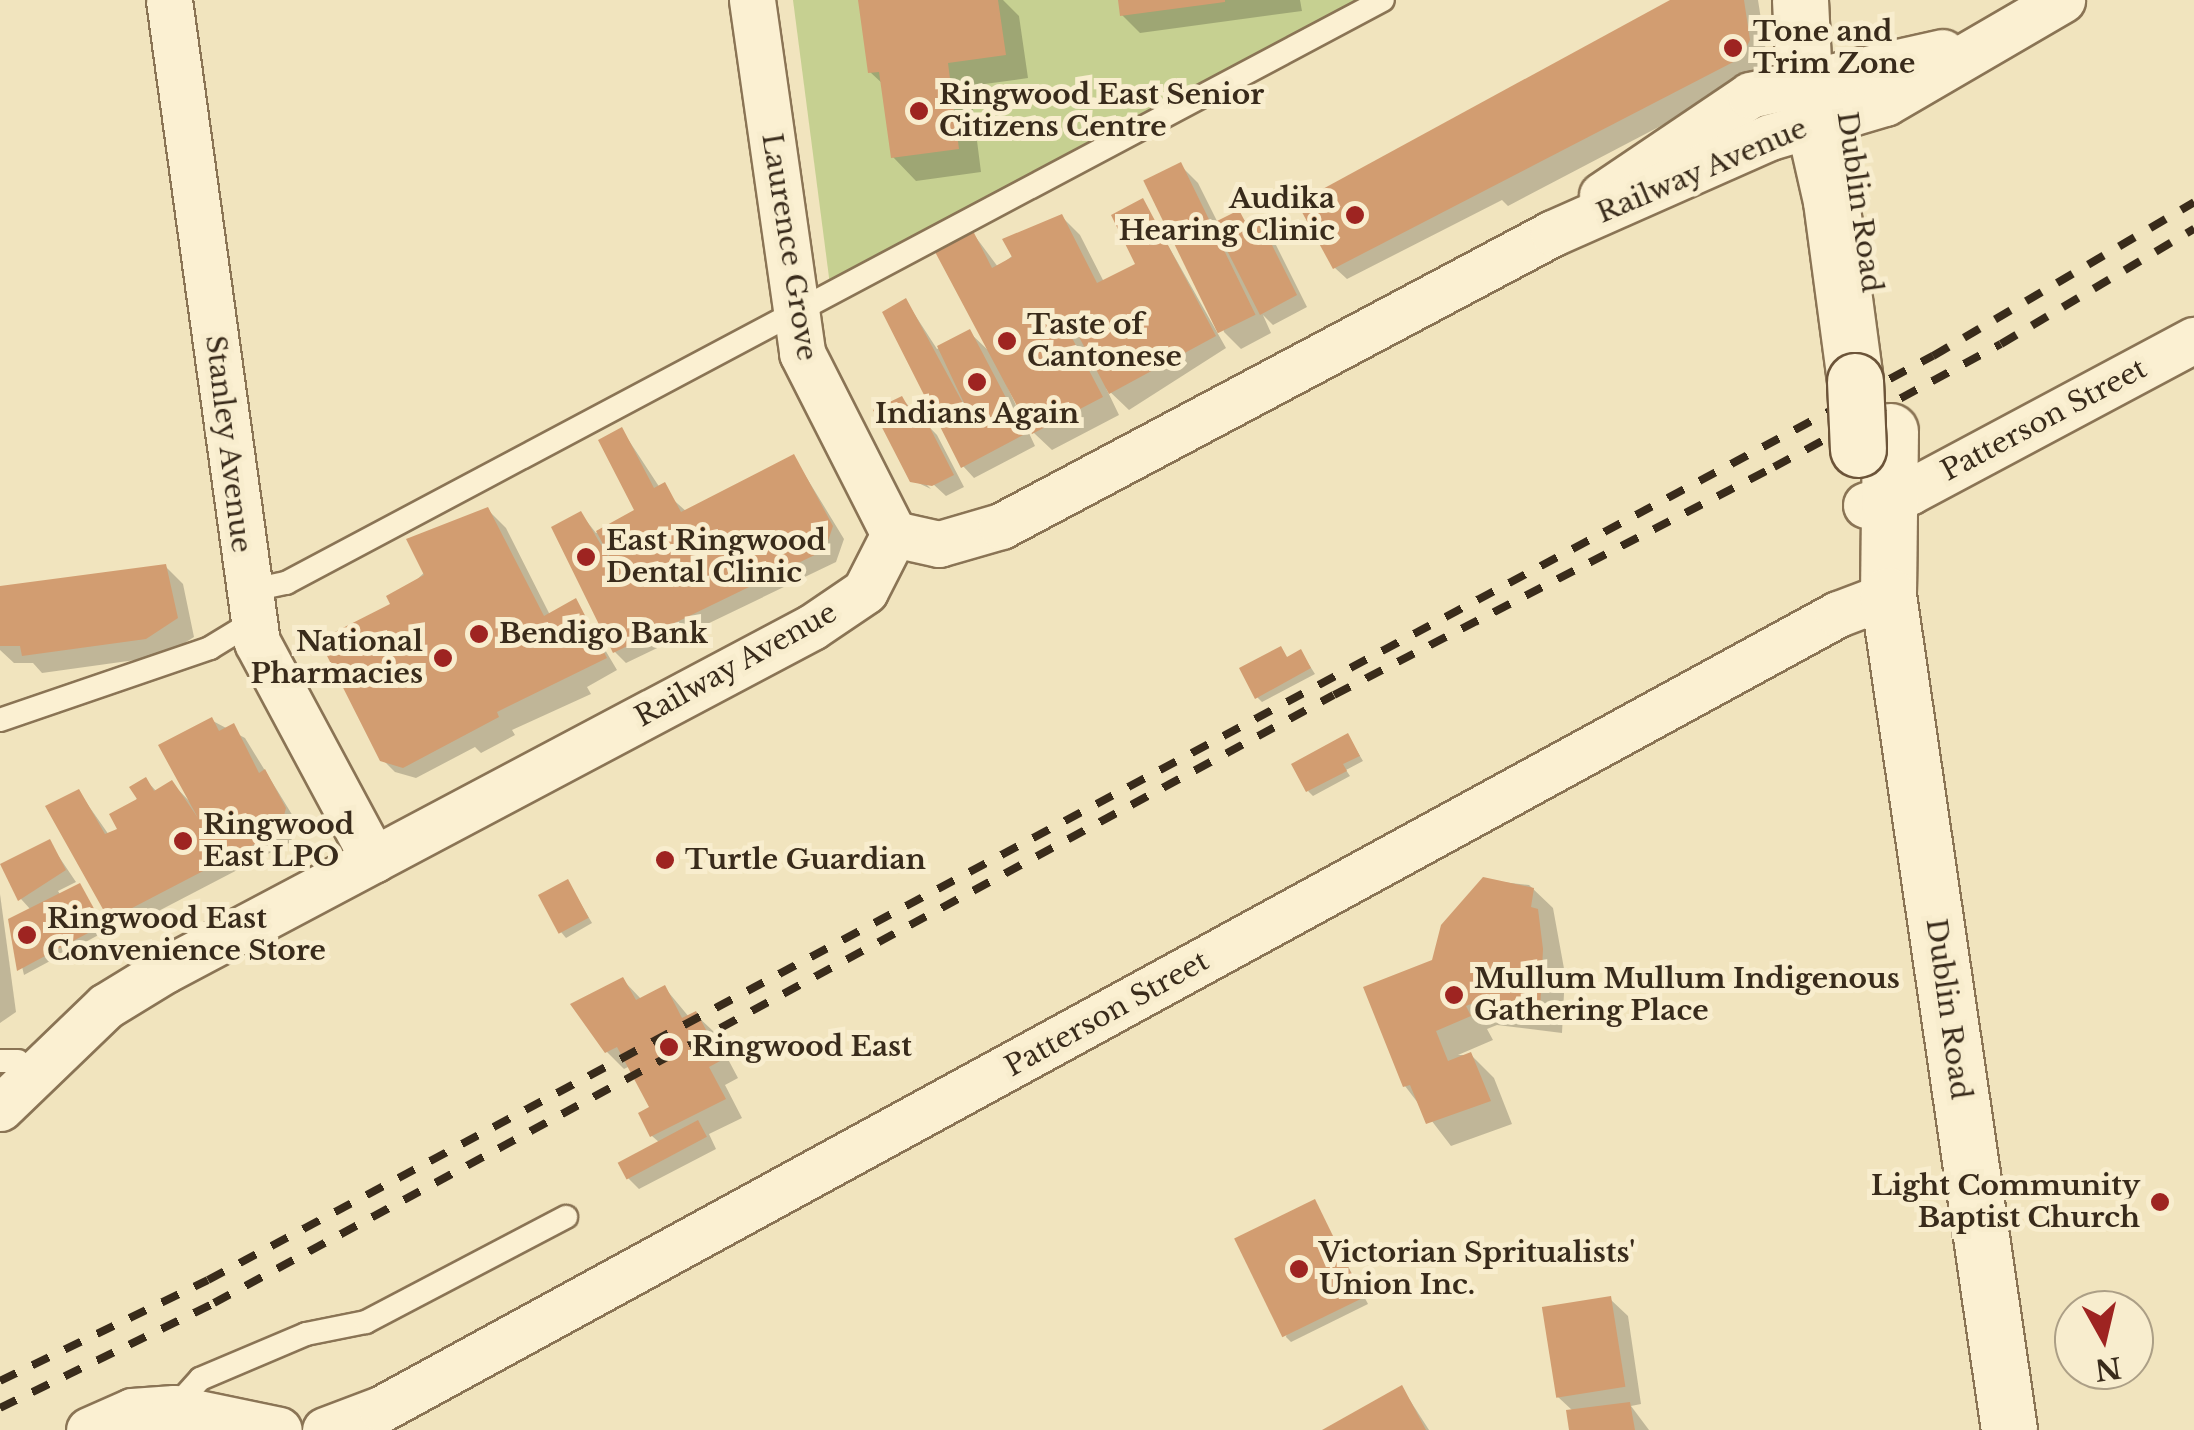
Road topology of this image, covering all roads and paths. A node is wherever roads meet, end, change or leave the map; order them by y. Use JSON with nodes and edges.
{"nodes":[{"id":1,"x":170,"y":0,"type":"edge"},
{"id":2,"x":752,"y":0,"type":"edge"},
{"id":3,"x":1383,"y":0,"type":"edge"},
{"id":4,"x":1800,"y":0,"type":"edge"},
{"id":5,"x":1810,"y":0,"type":"edge"},
{"id":6,"x":2062,"y":0,"type":"edge"},
{"id":7,"x":1826,"y":99,"type":"junction"},
{"id":8,"x":794,"y":314,"type":"junction"},
{"id":9,"x":2194,"y":340,"type":"edge"},
{"id":10,"x":1880,"y":501,"type":"junction"},
{"id":11,"x":894,"y":534,"type":"junction"},
{"id":12,"x":1888,"y":592,"type":"junction"},
{"id":13,"x":251,"y":606,"type":"junction"},
{"id":14,"x":0,"y":720,"type":"edge"},
{"id":15,"x":374,"y":860,"type":"junction"},
{"id":16,"x":66,"y":1040,"type":"junction"},
{"id":17,"x":6,"y":1065,"type":"edge"},
{"id":18,"x":0,"y":1108,"type":"edge"},
{"id":19,"x":566,"y":1217,"type":"dead end"},
{"id":20,"x":174,"y":1408,"type":"junction"},
{"id":21,"x":88,"y":1430,"type":"edge"},
{"id":22,"x":279,"y":1430,"type":"edge"},
{"id":23,"x":325,"y":1430,"type":"edge"},
{"id":24,"x":2009,"y":1430,"type":"edge"}],
"edges":[{"from":1,"to":13,"type":"street","name":"Stanley Avenue"},
{"from":2,"to":8,"type":"street","name":"Laurence Grove"},
{"from":3,"to":8,"type":"lane"},
{"from":4,"to":7,"type":"main road","name":"Dublin Road"},
{"from":5,"to":7,"type":"main road","name":"Dublin Road"},
{"from":6,"to":7,"type":"street","name":"Railway Avenue"},
{"from":7,"to":10,"type":"main road","name":"Dublin Road","bridge":true},
{"from":7,"to":11,"type":"street","name":"Railway Avenue"},
{"from":8,"to":11,"type":"street","name":"Laurence Grove"},
{"from":8,"to":13,"type":"lane"},
{"from":9,"to":10,"type":"street","name":"Patterson Street"},
{"from":10,"to":12,"type":"main road","name":"Dublin Road"},
{"from":11,"to":15,"type":"street","name":"Railway Avenue"},
{"from":12,"to":23,"type":"street","name":"Patterson Street"},
{"from":12,"to":24,"type":"main road","name":"Dublin Road"},
{"from":13,"to":14,"type":"lane"},
{"from":13,"to":15,"type":"street","name":"Stanley Avenue"},
{"from":15,"to":16,"type":"street","name":"Railway Avenue"},
{"from":16,"to":17,"type":"street","name":"Railway Avenue"},
{"from":16,"to":18,"type":"street","name":"Railway Avenue"},
{"from":19,"to":20,"type":"lane"},
{"from":20,"to":21,"type":"street"},
{"from":20,"to":22,"type":"street"}]}
